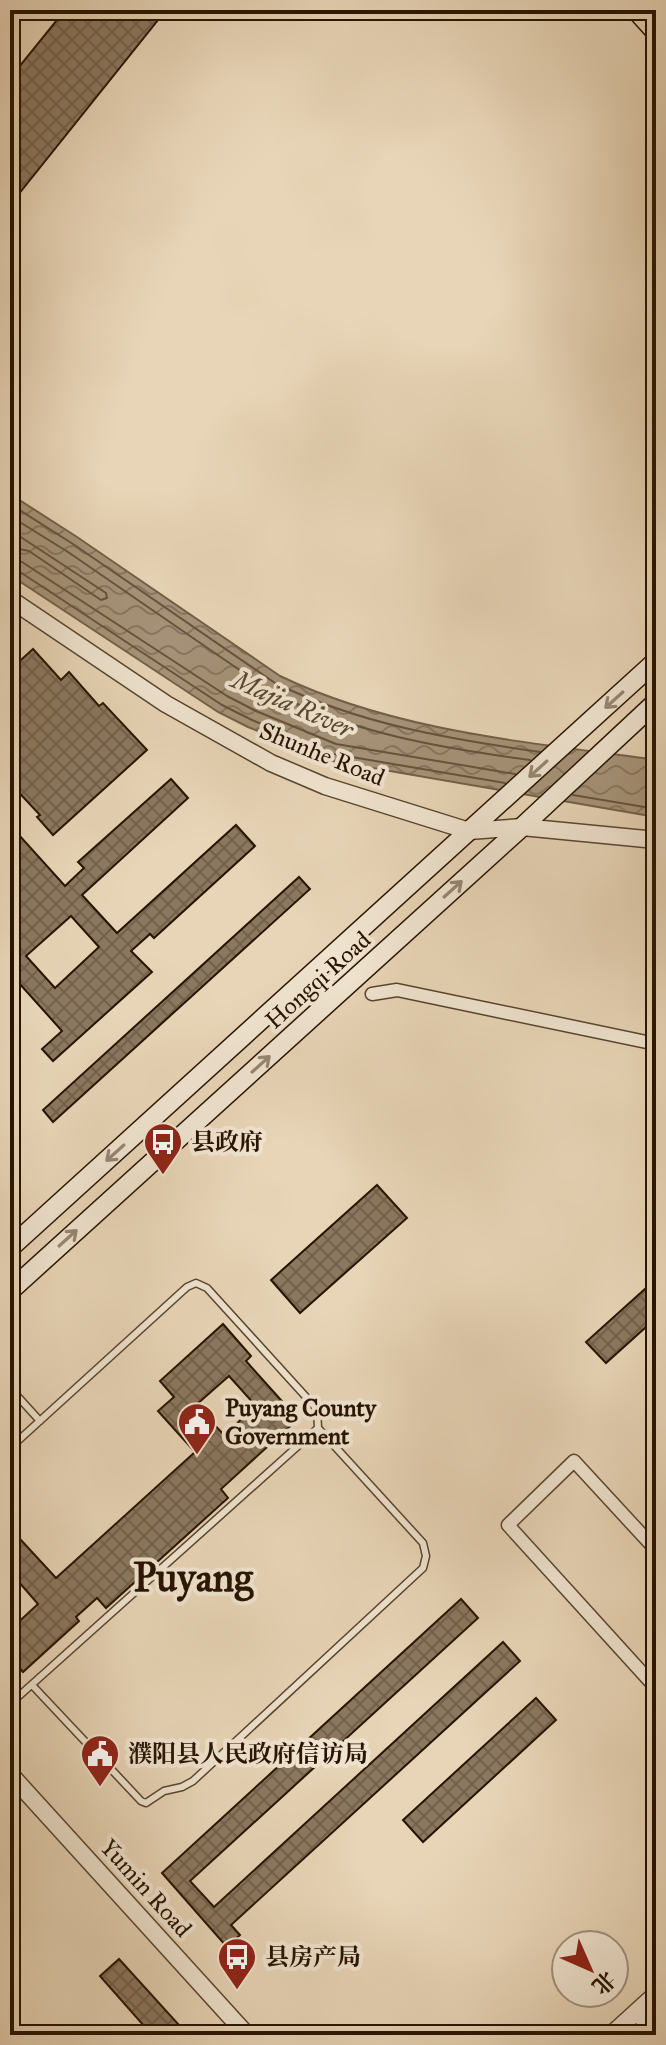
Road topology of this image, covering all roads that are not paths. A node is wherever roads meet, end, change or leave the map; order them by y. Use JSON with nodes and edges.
{"nodes":[{"id":1,"x":637,"y":10,"type":"edge"},
{"id":2,"x":656,"y":31,"type":"edge"},
{"id":3,"x":10,"y":599,"type":"edge"},
{"id":4,"x":656,"y":661,"type":"edge"},
{"id":5,"x":656,"y":702,"type":"edge"},
{"id":6,"x":522,"y":827,"type":"junction"},
{"id":7,"x":469,"y":831,"type":"junction"},
{"id":8,"x":656,"y":840,"type":"edge"},
{"id":9,"x":372,"y":994,"type":"dead end"},
{"id":10,"x":656,"y":1044,"type":"edge"},
{"id":11,"x":192,"y":1083,"type":"junction"},
{"id":12,"x":214,"y":1106,"type":"junction"},
{"id":13,"x":10,"y":1248,"type":"edge"},
{"id":14,"x":10,"y":1291,"type":"edge"},
{"id":15,"x":10,"y":1388,"type":"edge"},
{"id":16,"x":40,"y":1421,"type":"junction"},
{"id":17,"x":318,"y":1428,"type":"junction"},
{"id":18,"x":10,"y":1448,"type":"edge"},
{"id":19,"x":656,"y":1550,"type":"edge"},
{"id":20,"x":10,"y":1684,"type":"edge"},
{"id":21,"x":32,"y":1685,"type":"junction"},
{"id":22,"x":656,"y":1688,"type":"edge"},
{"id":23,"x":20,"y":1695,"type":"junction"},
{"id":24,"x":10,"y":1704,"type":"edge"},
{"id":25,"x":10,"y":1774,"type":"edge"},
{"id":26,"x":656,"y":1994,"type":"edge"},
{"id":27,"x":635,"y":2013,"type":"junction"},
{"id":28,"x":247,"y":2035,"type":"edge"},
{"id":29,"x":611,"y":2035,"type":"edge"},
{"id":30,"x":656,"y":2035,"type":"edge"}],
"edges":[{"from":1,"to":2,"type":"main road"},
{"from":3,"to":7,"type":"street","name":"Shunhe Road"},
{"from":4,"to":7,"type":"main road","name":"Hongqi Road","one_way":true},
{"from":5,"to":6,"type":"main road","name":"Hongqi Road"},
{"from":6,"to":7,"type":"street","name":"Shunhe Road"},
{"from":6,"to":8,"type":"street","name":"Shunhe Road"},
{"from":12,"to":6,"type":"main road","name":"Hongqi Road","one_way":true},
{"from":7,"to":11,"type":"main road","name":"Hongqi Road"},
{"from":9,"to":10,"type":"street"},
{"from":11,"to":12,"type":"main road"},
{"from":11,"to":13,"type":"main road","name":"Hongqi Road","one_way":true},
{"from":14,"to":12,"type":"main road","name":"Hongqi Road","one_way":true},
{"from":15,"to":16,"type":"lane"},
{"from":16,"to":17,"type":"lane"},
{"from":16,"to":18,"type":"lane"},
{"from":17,"to":21,"type":"lane"},
{"from":17,"to":21,"type":"lane"},
{"from":19,"to":22,"type":"street"},
{"from":20,"to":23,"type":"lane"},
{"from":21,"to":23,"type":"lane"},
{"from":23,"to":24,"type":"lane"},
{"from":25,"to":28,"type":"street","name":"Yumin Road"},
{"from":26,"to":27,"type":"street"},
{"from":27,"to":29,"type":"street"},
{"from":27,"to":30,"type":"street"}]}
